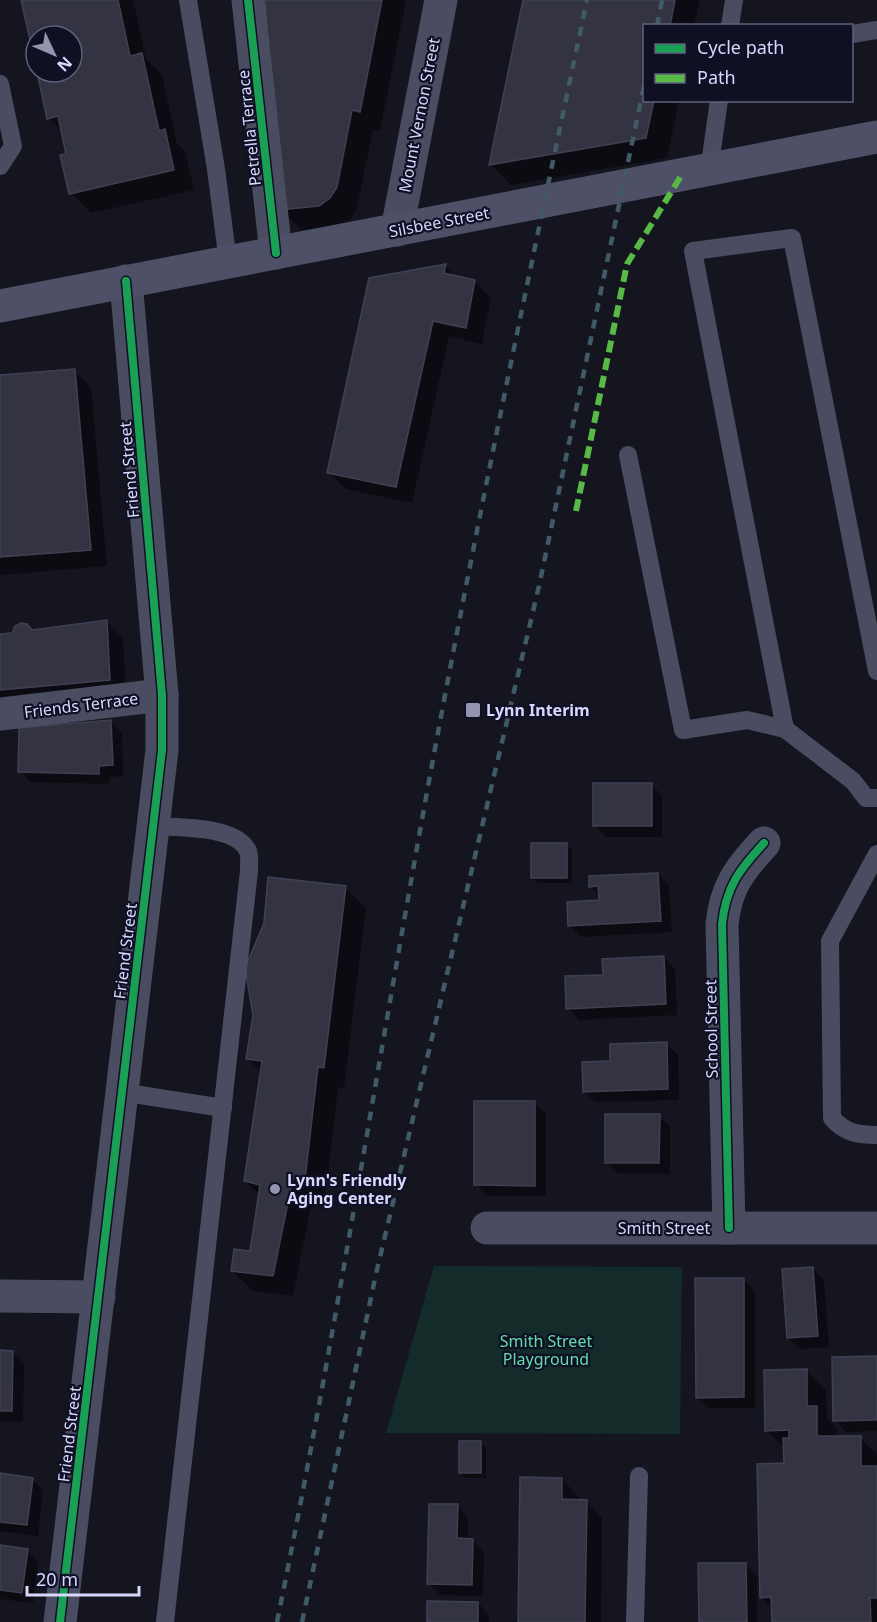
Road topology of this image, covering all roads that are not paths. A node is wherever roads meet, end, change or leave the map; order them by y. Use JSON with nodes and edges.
{"nodes":[{"id":1,"x":188,"y":0,"type":"edge"},
{"id":2,"x":248,"y":0,"type":"edge"},
{"id":3,"x":441,"y":0,"type":"edge"},
{"id":4,"x":734,"y":0,"type":"edge"},
{"id":5,"x":730,"y":24,"type":"edge"},
{"id":6,"x":877,"y":30,"type":"edge"},
{"id":7,"x":853,"y":34,"type":"edge"},
{"id":8,"x":0,"y":84,"type":"edge"},
{"id":9,"x":719,"y":102,"type":"edge"},
{"id":10,"x":877,"y":138,"type":"edge"},
{"id":11,"x":0,"y":166,"type":"edge"},
{"id":12,"x":709,"y":171,"type":"junction"},
{"id":13,"x":397,"y":230,"type":"junction"},
{"id":14,"x":276,"y":253,"type":"junction"},
{"id":15,"x":228,"y":262,"type":"junction"},
{"id":16,"x":126,"y":281,"type":"junction"},
{"id":17,"x":0,"y":306,"type":"edge"},
{"id":18,"x":628,"y":455,"type":"dead end"},
{"id":19,"x":877,"y":671,"type":"edge"},
{"id":20,"x":162,"y":695,"type":"junction"},
{"id":21,"x":0,"y":714,"type":"edge"},
{"id":22,"x":785,"y":729,"type":"junction"},
{"id":23,"x":872,"y":798,"type":"edge"},
{"id":24,"x":154,"y":826,"type":"junction"},
{"id":25,"x":764,"y":843,"type":"dead end"},
{"id":26,"x":877,"y":854,"type":"edge"},
{"id":27,"x":122,"y":1092,"type":"junction"},
{"id":28,"x":223,"y":1108,"type":"junction"},
{"id":29,"x":877,"y":1135,"type":"edge"},
{"id":30,"x":487,"y":1228,"type":"dead end"},
{"id":31,"x":729,"y":1228,"type":"junction"},
{"id":32,"x":877,"y":1228,"type":"edge"},
{"id":33,"x":0,"y":1296,"type":"edge"},
{"id":34,"x":99,"y":1297,"type":"junction"},
{"id":35,"x":639,"y":1476,"type":"dead end"},
{"id":36,"x":60,"y":1622,"type":"edge"},
{"id":37,"x":165,"y":1622,"type":"edge"},
{"id":38,"x":635,"y":1622,"type":"edge"}],
"edges":[{"from":1,"to":15,"type":"lane"},
{"from":2,"to":14,"type":"street","name":"Petrella Terrace"},
{"from":3,"to":13,"type":"street","name":"Mount Vernon Street"},
{"from":4,"to":5,"type":"lane"},
{"from":6,"to":7,"type":"lane"},
{"from":8,"to":11,"type":"lane"},
{"from":9,"to":12,"type":"lane"},
{"from":10,"to":12,"type":"main road","name":"Silsbee Street"},
{"from":12,"to":13,"type":"main road","name":"Silsbee Street"},
{"from":13,"to":14,"type":"main road","name":"Silsbee Street"},
{"from":14,"to":15,"type":"main road","name":"Silsbee Street"},
{"from":15,"to":16,"type":"main road","name":"Silsbee Street"},
{"from":16,"to":17,"type":"main road","name":"Silsbee Street"},
{"from":16,"to":20,"type":"street","name":"Friend Street"},
{"from":18,"to":22,"type":"lane"},
{"from":19,"to":22,"type":"lane"},
{"from":20,"to":21,"type":"street","name":"Friends Terrace"},
{"from":20,"to":24,"type":"street","name":"Friend Street"},
{"from":22,"to":23,"type":"lane"},
{"from":24,"to":27,"type":"street","name":"Friend Street"},
{"from":24,"to":28,"type":"lane"},
{"from":25,"to":31,"type":"street","name":"School Street"},
{"from":26,"to":29,"type":"lane"},
{"from":27,"to":28,"type":"lane"},
{"from":27,"to":34,"type":"street","name":"Friend Street"},
{"from":28,"to":37,"type":"lane"},
{"from":30,"to":31,"type":"street","name":"Smith Street"},
{"from":31,"to":32,"type":"street","name":"Smith Street"},
{"from":33,"to":34,"type":"street"},
{"from":34,"to":36,"type":"street","name":"Friend Street"},
{"from":35,"to":38,"type":"lane"}]}
